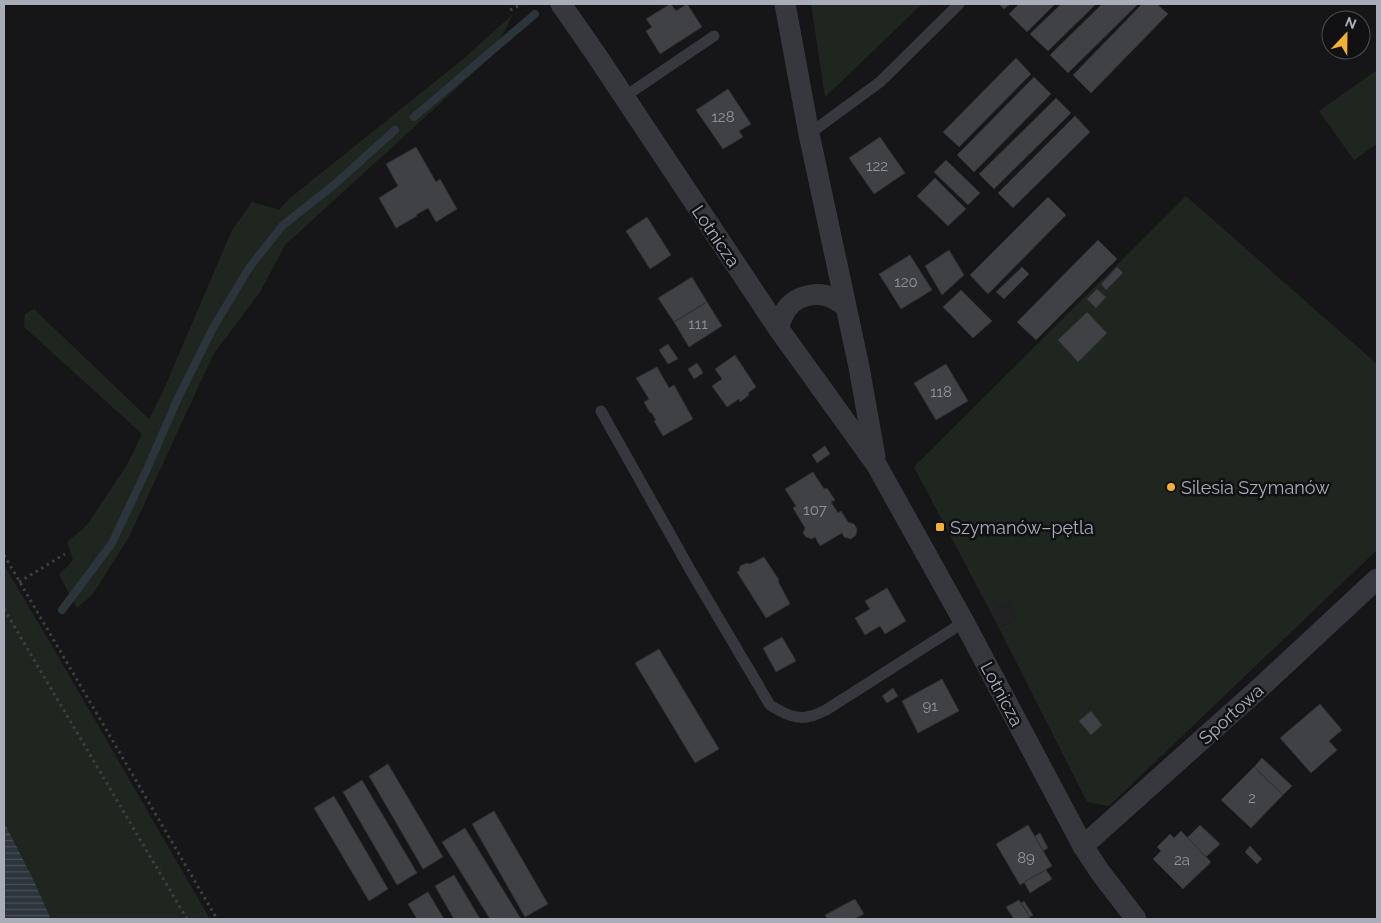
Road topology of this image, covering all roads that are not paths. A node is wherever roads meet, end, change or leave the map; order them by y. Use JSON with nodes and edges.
{"nodes":[{"id":1,"x":561,"y":4,"type":"edge"},
{"id":2,"x":785,"y":4,"type":"edge"},
{"id":3,"x":958,"y":4,"type":"edge"},
{"id":4,"x":714,"y":36,"type":"dead end"},
{"id":5,"x":624,"y":97,"type":"junction"},
{"id":6,"x":809,"y":134,"type":"junction"},
{"id":7,"x":845,"y":306,"type":"junction"},
{"id":8,"x":778,"y":328,"type":"junction"},
{"id":9,"x":602,"y":411,"type":"dead end"},
{"id":10,"x":876,"y":464,"type":"junction"},
{"id":11,"x":1377,"y":579,"type":"edge"},
{"id":12,"x":964,"y":622,"type":"junction"},
{"id":13,"x":1082,"y":846,"type":"junction"},
{"id":14,"x":1136,"y":919,"type":"edge"}],
"edges":[{"from":1,"to":5,"type":"street","name":"Lotnicza"},
{"from":2,"to":6,"type":"street","name":"Lotnicza"},
{"from":3,"to":6,"type":"lane"},
{"from":4,"to":5,"type":"lane"},
{"from":5,"to":8,"type":"street","name":"Lotnicza"},
{"from":6,"to":7,"type":"street","name":"Lotnicza"},
{"from":7,"to":8,"type":"street"},
{"from":7,"to":10,"type":"street","name":"Lotnicza"},
{"from":8,"to":10,"type":"street","name":"Lotnicza"},
{"from":9,"to":12,"type":"lane"},
{"from":10,"to":12,"type":"street","name":"Lotnicza"},
{"from":11,"to":13,"type":"street","name":"Sportowa"},
{"from":12,"to":13,"type":"street","name":"Lotnicza"},
{"from":13,"to":14,"type":"street","name":"Lotnicza"}]}
